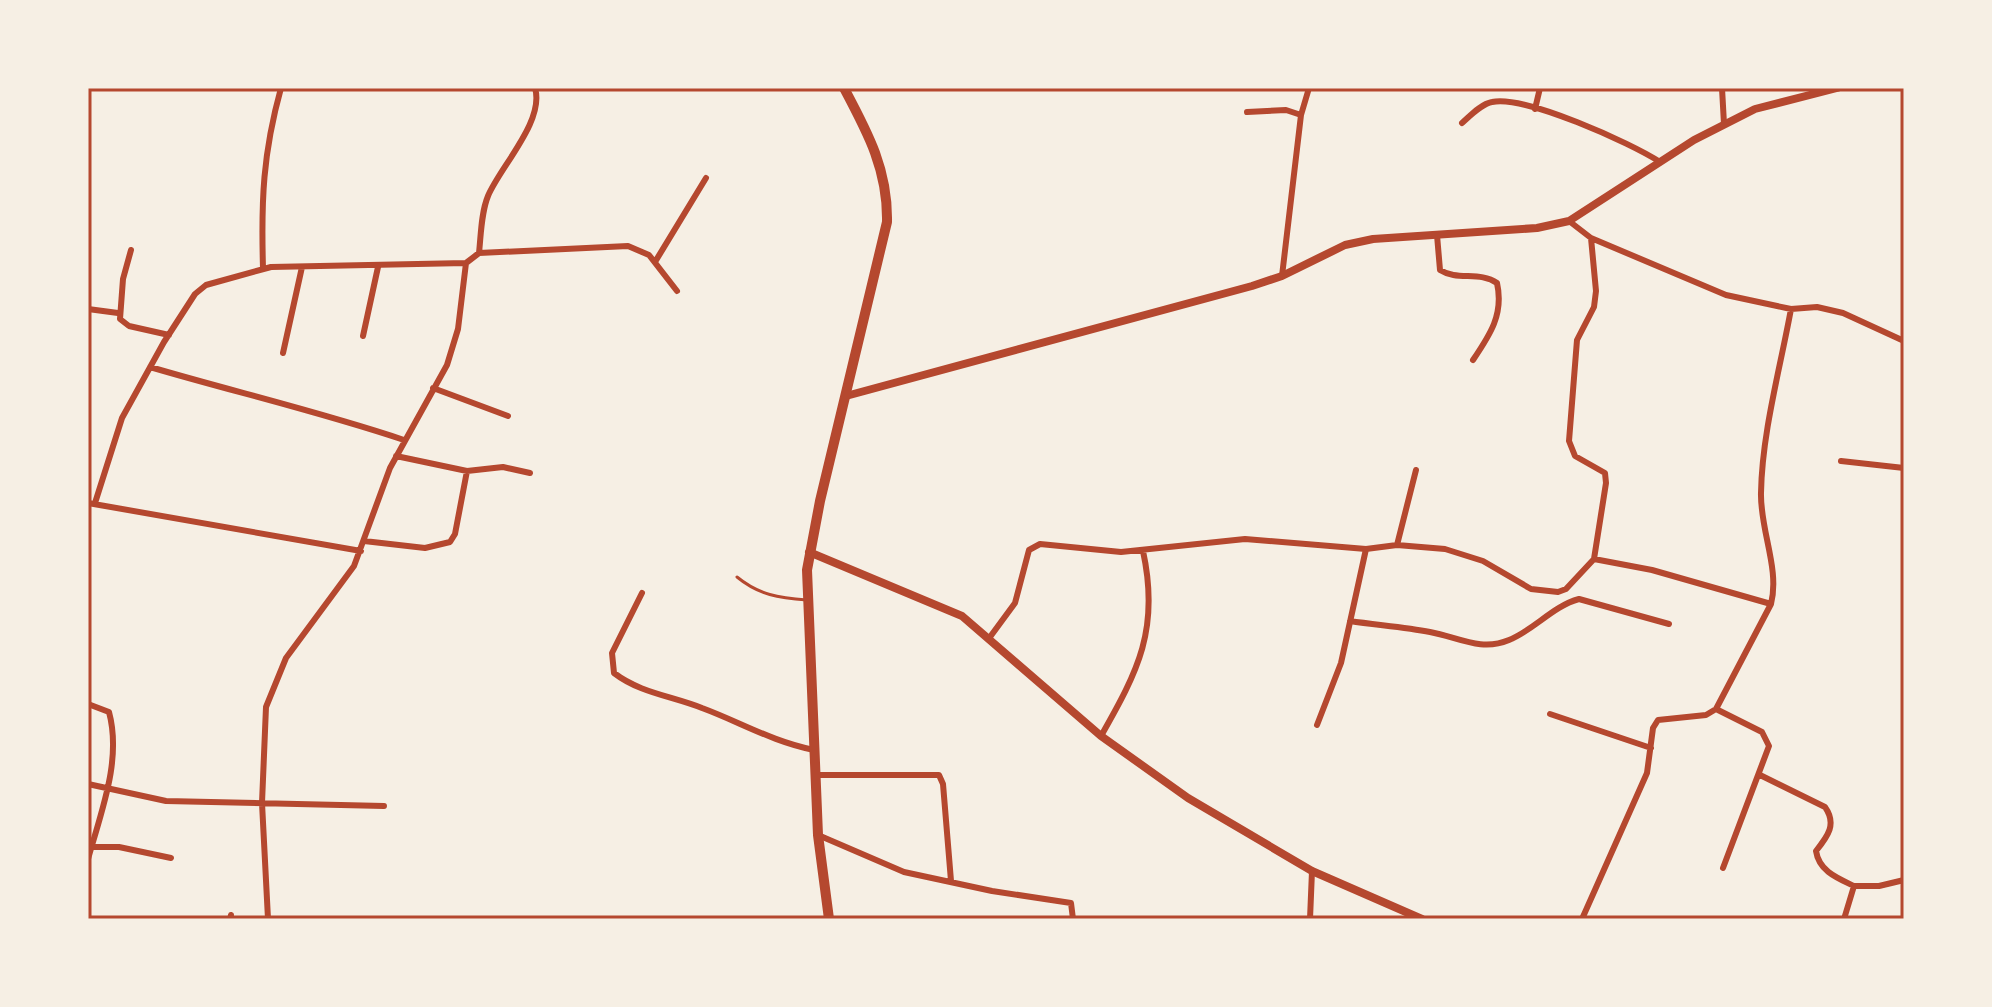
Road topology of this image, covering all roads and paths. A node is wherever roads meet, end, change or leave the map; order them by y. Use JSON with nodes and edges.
{"nodes":[{"id":1,"x":281,"y":88,"type":"edge"},
{"id":2,"x":535,"y":88,"type":"edge"},
{"id":3,"x":844,"y":88,"type":"edge"},
{"id":4,"x":1309,"y":88,"type":"edge"},
{"id":5,"x":1540,"y":88,"type":"edge"},
{"id":6,"x":1722,"y":88,"type":"edge"},
{"id":7,"x":1837,"y":88,"type":"edge"},
{"id":8,"x":1535,"y":109,"type":"junction"},
{"id":9,"x":1247,"y":112,"type":"dead end"},
{"id":10,"x":1301,"y":115,"type":"junction"},
{"id":11,"x":1462,"y":123,"type":"dead end"},
{"id":12,"x":1724,"y":124,"type":"junction"},
{"id":13,"x":1660,"y":162,"type":"junction"},
{"id":14,"x":706,"y":178,"type":"dead end"},
{"id":15,"x":1569,"y":221,"type":"junction"},
{"id":16,"x":1437,"y":235,"type":"junction"},
{"id":17,"x":1591,"y":238,"type":"junction"},
{"id":18,"x":131,"y":250,"type":"dead end"},
{"id":19,"x":479,"y":253,"type":"junction"},
{"id":20,"x":655,"y":262,"type":"junction"},
{"id":21,"x":466,"y":263,"type":"junction"},
{"id":22,"x":302,"y":267,"type":"junction"},
{"id":23,"x":378,"y":267,"type":"junction"},
{"id":24,"x":263,"y":268,"type":"junction"},
{"id":25,"x":1282,"y":276,"type":"junction"},
{"id":26,"x":677,"y":291,"type":"dead end"},
{"id":27,"x":88,"y":309,"type":"edge"},
{"id":28,"x":1791,"y":309,"type":"junction"},
{"id":29,"x":118,"y":313,"type":"junction"},
{"id":30,"x":169,"y":335,"type":"junction"},
{"id":31,"x":363,"y":336,"type":"dead end"},
{"id":32,"x":1904,"y":341,"type":"edge"},
{"id":33,"x":283,"y":353,"type":"dead end"},
{"id":34,"x":1473,"y":360,"type":"dead end"},
{"id":35,"x":150,"y":367,"type":"junction"},
{"id":36,"x":433,"y":388,"type":"junction"},
{"id":37,"x":846,"y":396,"type":"junction"},
{"id":38,"x":508,"y":416,"type":"dead end"},
{"id":39,"x":404,"y":440,"type":"junction"},
{"id":40,"x":396,"y":456,"type":"junction"},
{"id":41,"x":1841,"y":461,"type":"dead end"},
{"id":42,"x":1904,"y":468,"type":"edge"},
{"id":43,"x":1416,"y":470,"type":"dead end"},
{"id":44,"x":467,"y":471,"type":"junction"},
{"id":45,"x":530,"y":473,"type":"dead end"},
{"id":46,"x":92,"y":503,"type":"edge"},
{"id":47,"x":364,"y":541,"type":"junction"},
{"id":48,"x":1397,"y":545,"type":"junction"},
{"id":49,"x":1366,"y":549,"type":"junction"},
{"id":50,"x":361,"y":551,"type":"junction"},
{"id":51,"x":1143,"y":551,"type":"junction"},
{"id":52,"x":809,"y":552,"type":"junction"},
{"id":53,"x":1594,"y":559,"type":"junction"},
{"id":54,"x":737,"y":577,"type":"dead end"},
{"id":55,"x":642,"y":593,"type":"dead end"},
{"id":56,"x":807,"y":600,"type":"junction"},
{"id":57,"x":1771,"y":604,"type":"junction"},
{"id":58,"x":1350,"y":621,"type":"junction"},
{"id":59,"x":1669,"y":624,"type":"dead end"},
{"id":60,"x":990,"y":637,"type":"junction"},
{"id":61,"x":88,"y":704,"type":"edge"},
{"id":62,"x":1716,"y":709,"type":"junction"},
{"id":63,"x":1550,"y":714,"type":"dead end"},
{"id":64,"x":1317,"y":725,"type":"dead end"},
{"id":65,"x":1101,"y":736,"type":"junction"},
{"id":66,"x":1651,"y":748,"type":"junction"},
{"id":67,"x":814,"y":750,"type":"junction"},
{"id":68,"x":814,"y":775,"type":"junction"},
{"id":69,"x":1760,"y":775,"type":"junction"},
{"id":70,"x":88,"y":784,"type":"edge"},
{"id":71,"x":108,"y":788,"type":"junction"},
{"id":72,"x":262,"y":803,"type":"junction"},
{"id":73,"x":384,"y":806,"type":"dead end"},
{"id":74,"x":818,"y":835,"type":"junction"},
{"id":75,"x":91,"y":847,"type":"junction"},
{"id":76,"x":171,"y":858,"type":"dead end"},
{"id":77,"x":88,"y":859,"type":"edge"},
{"id":78,"x":1723,"y":868,"type":"dead end"},
{"id":79,"x":1312,"y":871,"type":"junction"},
{"id":80,"x":1904,"y":880,"type":"edge"},
{"id":81,"x":951,"y":881,"type":"junction"},
{"id":82,"x":1854,"y":886,"type":"junction"},
{"id":83,"x":268,"y":919,"type":"edge"},
{"id":84,"x":829,"y":919,"type":"edge"},
{"id":85,"x":1073,"y":919,"type":"edge"},
{"id":86,"x":1310,"y":919,"type":"edge"},
{"id":87,"x":1422,"y":919,"type":"edge"},
{"id":88,"x":1582,"y":919,"type":"edge"},
{"id":89,"x":1844,"y":919,"type":"edge"}],
"edges":[{"from":1,"to":24,"type":"street"},
{"from":2,"to":19,"type":"street"},
{"from":3,"to":37,"type":"main road"},
{"from":4,"to":10,"type":"street"},
{"from":5,"to":8,"type":"street"},
{"from":6,"to":12,"type":"street"},
{"from":7,"to":12,"type":"street"},
{"from":8,"to":11,"type":"street"},
{"from":8,"to":13,"type":"street"},
{"from":9,"to":10,"type":"street"},
{"from":10,"to":25,"type":"street"},
{"from":12,"to":13,"type":"street"},
{"from":13,"to":15,"type":"street"},
{"from":14,"to":20,"type":"street"},
{"from":15,"to":16,"type":"street"},
{"from":15,"to":17,"type":"street"},
{"from":16,"to":25,"type":"street"},
{"from":16,"to":34,"type":"street"},
{"from":17,"to":28,"type":"street"},
{"from":17,"to":53,"type":"street"},
{"from":18,"to":29,"type":"street"},
{"from":19,"to":20,"type":"street"},
{"from":19,"to":21,"type":"street"},
{"from":20,"to":26,"type":"street"},
{"from":21,"to":23,"type":"street"},
{"from":21,"to":36,"type":"street"},
{"from":22,"to":23,"type":"street"},
{"from":22,"to":24,"type":"street"},
{"from":22,"to":33,"type":"street"},
{"from":23,"to":31,"type":"street"},
{"from":24,"to":30,"type":"street"},
{"from":25,"to":37,"type":"street"},
{"from":27,"to":29,"type":"street"},
{"from":28,"to":32,"type":"street"},
{"from":28,"to":57,"type":"street"},
{"from":29,"to":30,"type":"street"},
{"from":30,"to":35,"type":"street"},
{"from":35,"to":39,"type":"street"},
{"from":35,"to":46,"type":"street"},
{"from":36,"to":38,"type":"street"},
{"from":36,"to":39,"type":"street"},
{"from":37,"to":52,"type":"main road"},
{"from":39,"to":40,"type":"street"},
{"from":40,"to":44,"type":"street"},
{"from":40,"to":47,"type":"street"},
{"from":41,"to":42,"type":"street"},
{"from":43,"to":48,"type":"street"},
{"from":44,"to":45,"type":"street"},
{"from":44,"to":47,"type":"street"},
{"from":46,"to":50,"type":"street"},
{"from":47,"to":50,"type":"street"},
{"from":48,"to":49,"type":"street"},
{"from":48,"to":53,"type":"street"},
{"from":49,"to":51,"type":"street"},
{"from":49,"to":58,"type":"street"},
{"from":50,"to":72,"type":"street"},
{"from":51,"to":60,"type":"street"},
{"from":51,"to":65,"type":"street"},
{"from":52,"to":56,"type":"main road"},
{"from":52,"to":60,"type":"street"},
{"from":53,"to":57,"type":"street"},
{"from":54,"to":56,"type":"lane"},
{"from":55,"to":67,"type":"street"},
{"from":56,"to":67,"type":"main road"},
{"from":57,"to":62,"type":"street"},
{"from":58,"to":59,"type":"street"},
{"from":58,"to":64,"type":"street"},
{"from":60,"to":65,"type":"street"},
{"from":61,"to":71,"type":"street"},
{"from":62,"to":66,"type":"street"},
{"from":62,"to":69,"type":"street"},
{"from":63,"to":66,"type":"street"},
{"from":65,"to":79,"type":"street"},
{"from":66,"to":88,"type":"street"},
{"from":67,"to":68,"type":"main road"},
{"from":68,"to":74,"type":"main road"},
{"from":68,"to":81,"type":"street"},
{"from":69,"to":78,"type":"street"},
{"from":69,"to":82,"type":"street"},
{"from":70,"to":71,"type":"street"},
{"from":71,"to":72,"type":"street"},
{"from":71,"to":75,"type":"street"},
{"from":72,"to":73,"type":"street"},
{"from":72,"to":83,"type":"street"},
{"from":74,"to":81,"type":"street"},
{"from":74,"to":84,"type":"main road"},
{"from":75,"to":76,"type":"street"},
{"from":75,"to":77,"type":"street"},
{"from":79,"to":86,"type":"street"},
{"from":79,"to":87,"type":"street"},
{"from":80,"to":82,"type":"street"},
{"from":81,"to":85,"type":"street"},
{"from":82,"to":89,"type":"street"}]}
